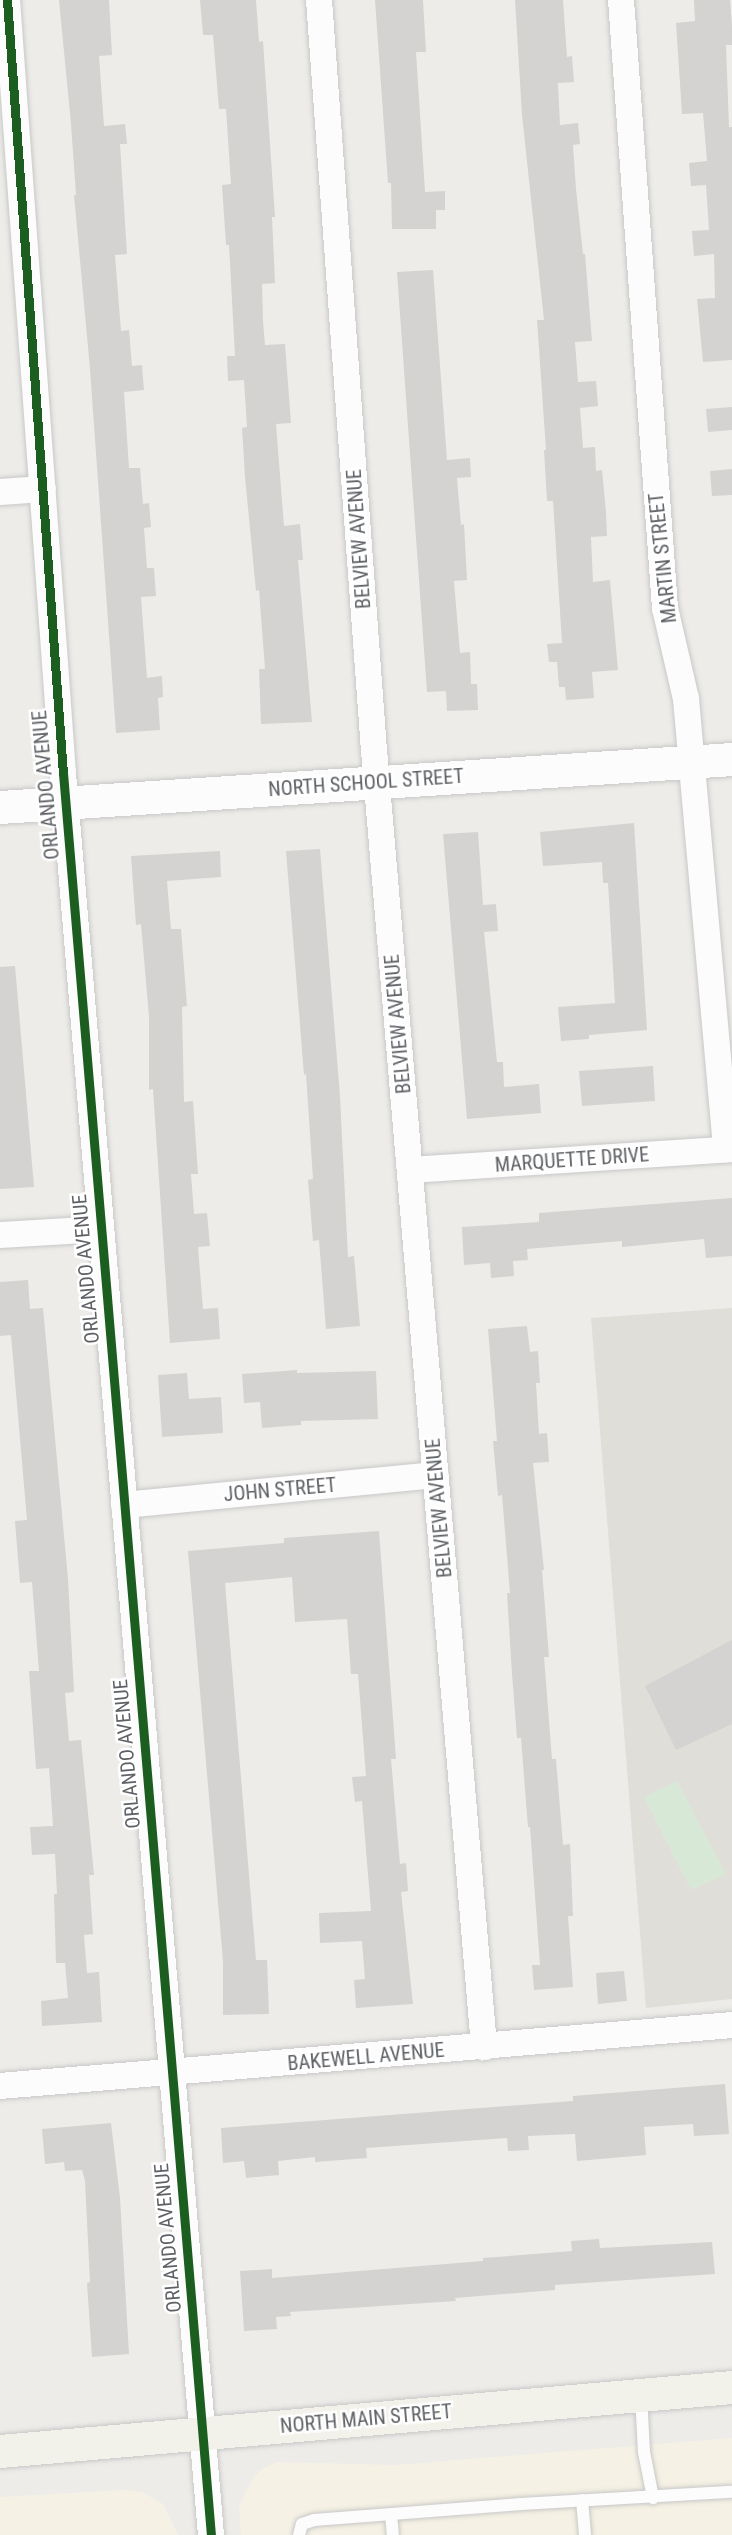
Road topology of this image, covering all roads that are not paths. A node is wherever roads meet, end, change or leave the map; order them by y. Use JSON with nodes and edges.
{"nodes":[{"id":1,"x":7,"y":0,"type":"edge"},
{"id":2,"x":320,"y":0,"type":"edge"},
{"id":3,"x":621,"y":0,"type":"edge"},
{"id":4,"x":43,"y":489,"type":"junction"},
{"id":5,"x":0,"y":492,"type":"edge"},
{"id":6,"x":732,"y":759,"type":"edge"},
{"id":7,"x":690,"y":762,"type":"junction"},
{"id":8,"x":377,"y":783,"type":"junction"},
{"id":9,"x":66,"y":802,"type":"junction"},
{"id":10,"x":0,"y":807,"type":"edge"},
{"id":11,"x":729,"y":1149,"type":"edge"},
{"id":12,"x":411,"y":1170,"type":"junction"},
{"id":13,"x":101,"y":1229,"type":"junction"},
{"id":14,"x":0,"y":1235,"type":"edge"},
{"id":15,"x":436,"y":1475,"type":"junction"},
{"id":16,"x":124,"y":1505,"type":"junction"},
{"id":17,"x":732,"y":2025,"type":"edge"},
{"id":18,"x":484,"y":2047,"type":"junction"},
{"id":19,"x":172,"y":2073,"type":"junction"},
{"id":20,"x":0,"y":2086,"type":"edge"},
{"id":21,"x":732,"y":2387,"type":"edge"},
{"id":22,"x":641,"y":2395,"type":"junction"},
{"id":23,"x":202,"y":2433,"type":"junction"},
{"id":24,"x":0,"y":2451,"type":"edge"},
{"id":25,"x":732,"y":2492,"type":"edge"},
{"id":26,"x":653,"y":2498,"type":"junction"},
{"id":27,"x":582,"y":2500,"type":"junction"},
{"id":28,"x":392,"y":2514,"type":"junction"},
{"id":29,"x":211,"y":2535,"type":"edge"},
{"id":30,"x":299,"y":2535,"type":"edge"},
{"id":31,"x":393,"y":2535,"type":"edge"},
{"id":32,"x":585,"y":2535,"type":"edge"}],
"edges":[{"from":1,"to":4,"type":"street","name":"ORLANDO AVENUE"},
{"from":2,"to":8,"type":"street","name":"BELVIEW AVENUE"},
{"from":3,"to":7,"type":"street","name":"MARTIN STREET"},
{"from":4,"to":5,"type":"street"},
{"from":4,"to":9,"type":"street","name":"ORLANDO AVENUE"},
{"from":6,"to":7,"type":"street","name":"NORTH SCHOOL STREET"},
{"from":7,"to":8,"type":"street","name":"NORTH SCHOOL STREET"},
{"from":7,"to":11,"type":"street","name":"MARTIN STREET"},
{"from":8,"to":9,"type":"street","name":"NORTH SCHOOL STREET"},
{"from":8,"to":12,"type":"street","name":"BELVIEW AVENUE"},
{"from":9,"to":10,"type":"street","name":"NORTH SCHOOL STREET"},
{"from":9,"to":13,"type":"street","name":"ORLANDO AVENUE"},
{"from":11,"to":12,"type":"street","name":"MARQUETTE DRIVE"},
{"from":12,"to":15,"type":"street","name":"BELVIEW AVENUE"},
{"from":13,"to":14,"type":"street"},
{"from":13,"to":16,"type":"street","name":"ORLANDO AVENUE"},
{"from":15,"to":16,"type":"street","name":"JOHN STREET"},
{"from":15,"to":18,"type":"street","name":"BELVIEW AVENUE"},
{"from":16,"to":19,"type":"street","name":"ORLANDO AVENUE"},
{"from":17,"to":18,"type":"street","name":"BAKEWELL AVENUE"},
{"from":18,"to":19,"type":"street","name":"BAKEWELL AVENUE"},
{"from":19,"to":20,"type":"street","name":"BAKEWELL AVENUE"},
{"from":19,"to":23,"type":"street","name":"ORLANDO AVENUE"},
{"from":21,"to":22,"type":"main road","name":"NORTH MAIN STREET"},
{"from":22,"to":23,"type":"main road","name":"NORTH MAIN STREET"},
{"from":22,"to":26,"type":"lane"},
{"from":23,"to":24,"type":"main road","name":"NORTH MAIN STREET"},
{"from":23,"to":29,"type":"street","name":"ORLANDO AVENUE"},
{"from":25,"to":26,"type":"lane"},
{"from":26,"to":27,"type":"lane"},
{"from":27,"to":28,"type":"lane"},
{"from":27,"to":32,"type":"lane"},
{"from":28,"to":30,"type":"lane"},
{"from":28,"to":31,"type":"lane"}]}
